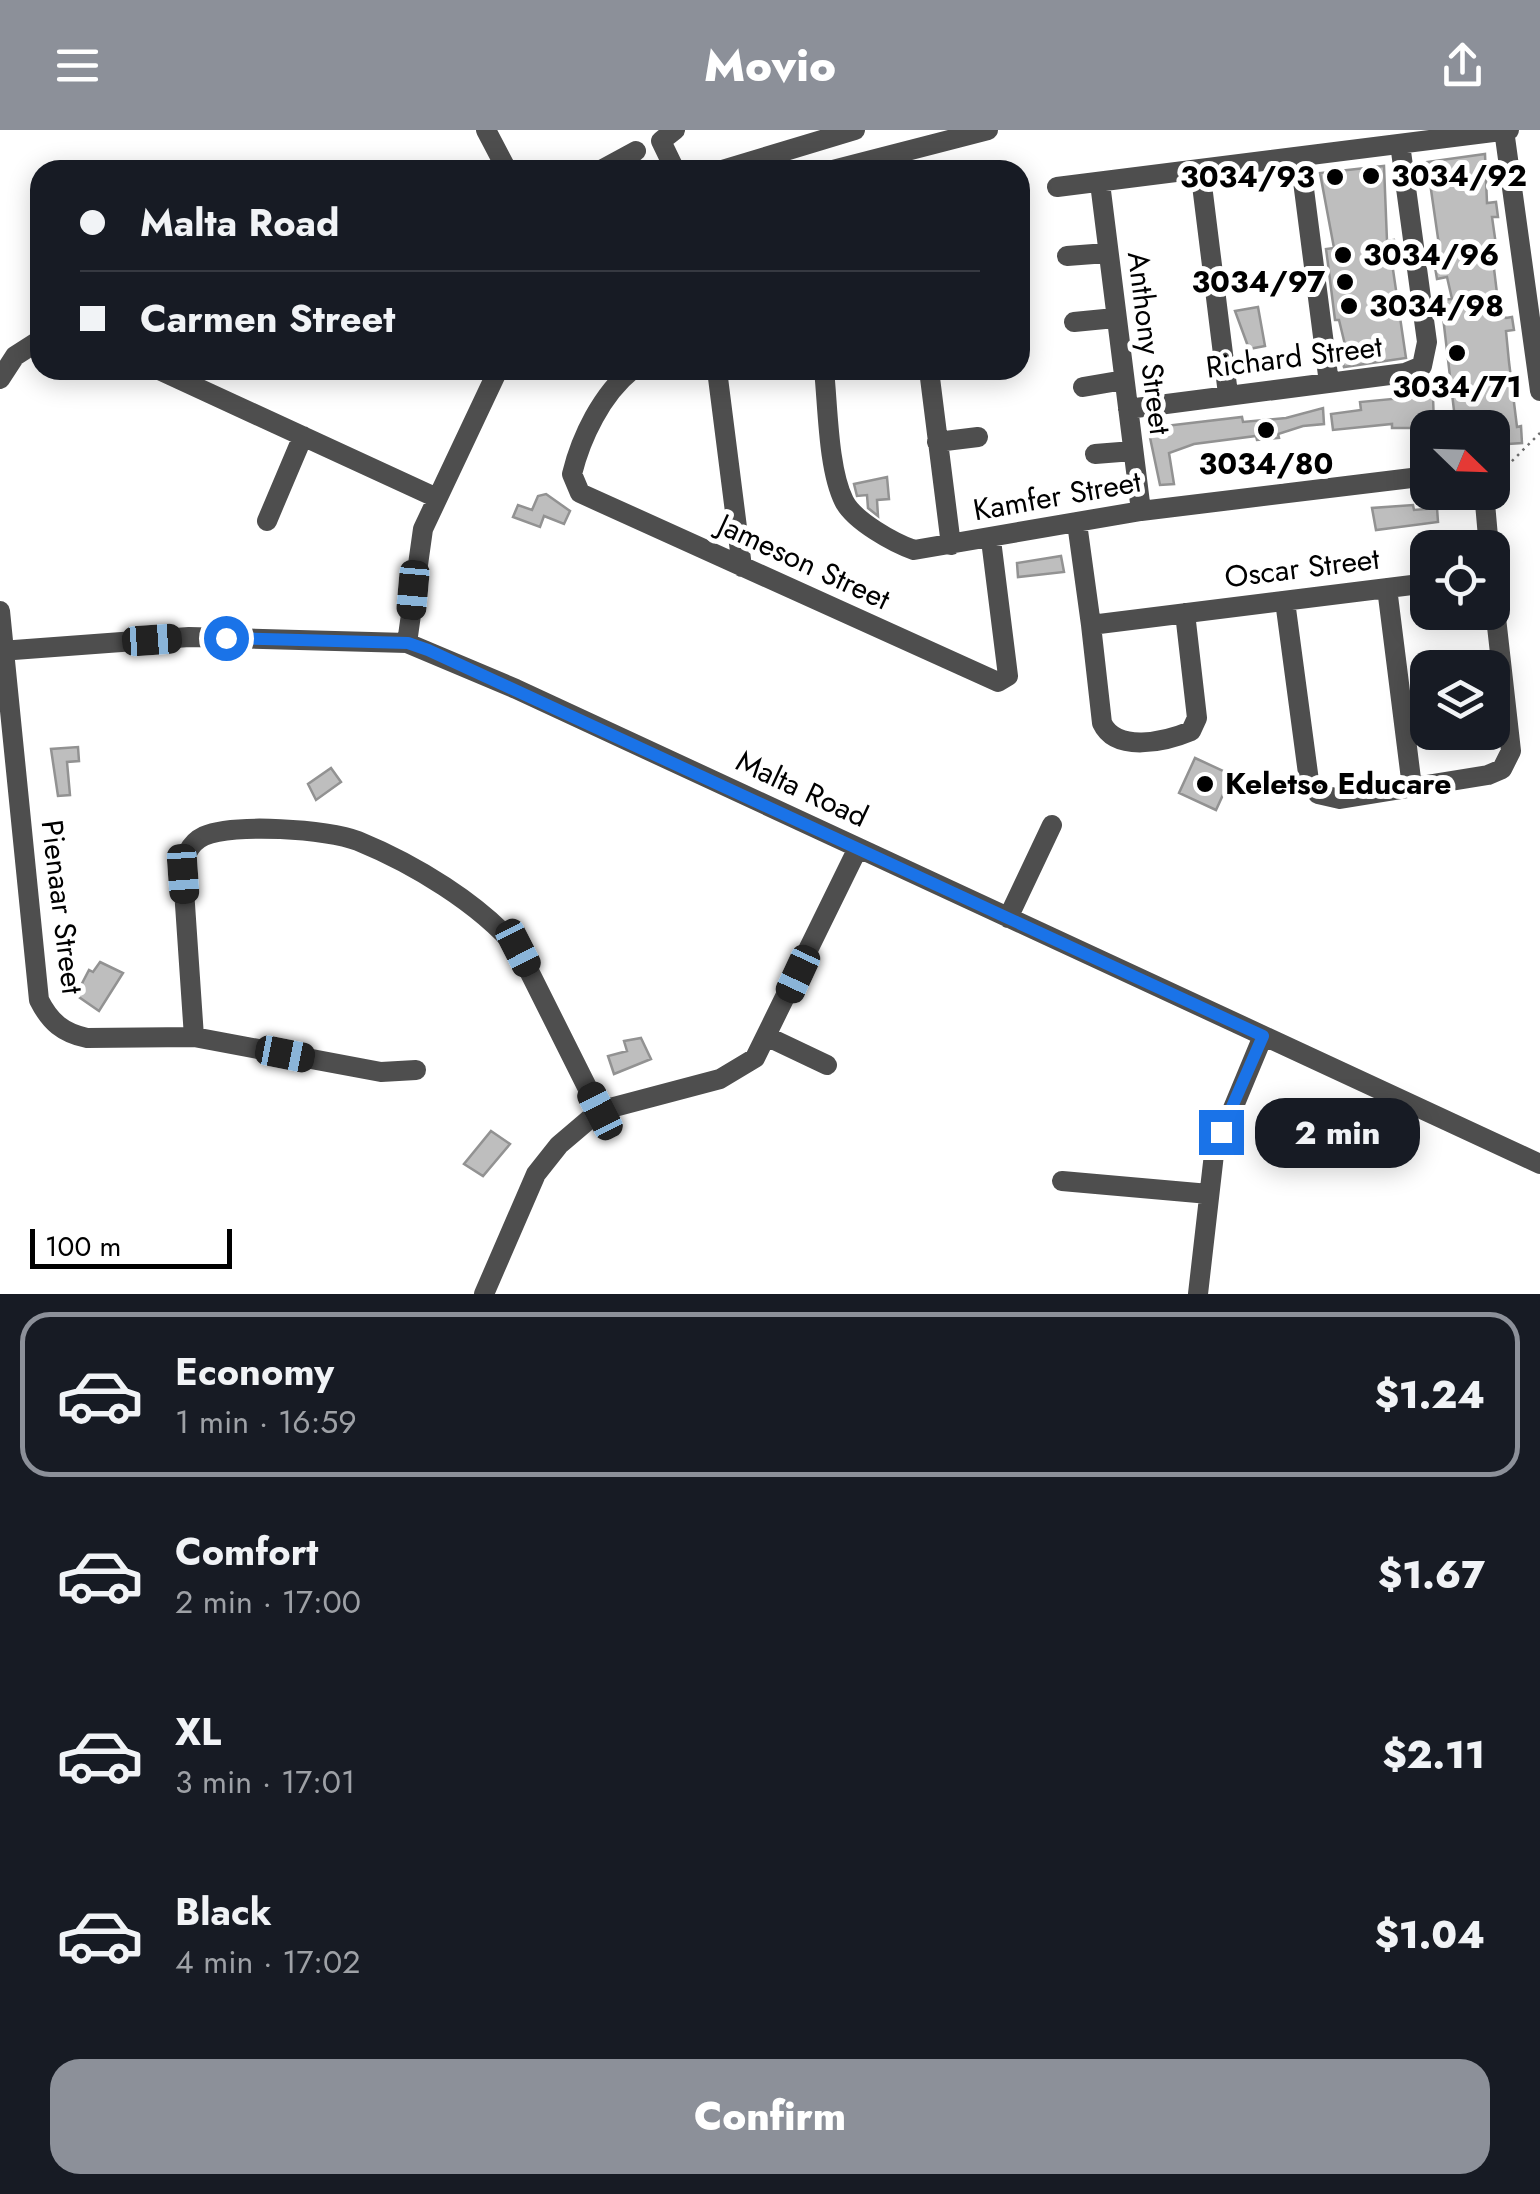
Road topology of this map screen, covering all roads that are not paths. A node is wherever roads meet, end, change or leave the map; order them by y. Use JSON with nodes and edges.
{"nodes":[{"id":1,"x":486,"y":130,"type":"edge"},
{"id":2,"x":675,"y":130,"type":"edge"},
{"id":3,"x":854,"y":130,"type":"edge"},
{"id":4,"x":988,"y":130,"type":"edge"},
{"id":5,"x":1506,"y":130,"type":"edge"},
{"id":6,"x":1400,"y":144,"type":"junction"},
{"id":7,"x":636,"y":151,"type":"dead end"},
{"id":8,"x":1300,"y":158,"type":"junction"},
{"id":9,"x":502,"y":160,"type":"edge"},
{"id":10,"x":619,"y":160,"type":"edge"},
{"id":11,"x":670,"y":160,"type":"edge"},
{"id":12,"x":755,"y":160,"type":"edge"},
{"id":13,"x":872,"y":160,"type":"edge"},
{"id":14,"x":1200,"y":170,"type":"junction"},
{"id":15,"x":1100,"y":183,"type":"junction"},
{"id":16,"x":1057,"y":188,"type":"dead end"},
{"id":17,"x":1108,"y":253,"type":"junction"},
{"id":18,"x":1067,"y":256,"type":"dead end"},
{"id":19,"x":1115,"y":318,"type":"junction"},
{"id":20,"x":1074,"y":322,"type":"dead end"},
{"id":21,"x":30,"y":347,"type":"edge"},
{"id":22,"x":0,"y":379,"type":"edge"},
{"id":23,"x":181,"y":380,"type":"edge"},
{"id":24,"x":493,"y":380,"type":"edge"},
{"id":25,"x":622,"y":380,"type":"edge"},
{"id":26,"x":717,"y":380,"type":"edge"},
{"id":27,"x":825,"y":380,"type":"edge"},
{"id":28,"x":929,"y":380,"type":"edge"},
{"id":29,"x":1124,"y":380,"type":"junction"},
{"id":30,"x":1329,"y":383,"type":"junction"},
{"id":31,"x":1083,"y":386,"type":"dead end"},
{"id":32,"x":1540,"y":390,"type":"edge"},
{"id":33,"x":1228,"y":394,"type":"junction"},
{"id":34,"x":1128,"y":409,"type":"junction"},
{"id":35,"x":298,"y":434,"type":"junction"},
{"id":36,"x":978,"y":437,"type":"dead end"},
{"id":37,"x":937,"y":442,"type":"junction"},
{"id":38,"x":1133,"y":451,"type":"junction"},
{"id":39,"x":1096,"y":454,"type":"dead end"},
{"id":40,"x":1410,"y":478,"type":"edge"},
{"id":41,"x":437,"y":498,"type":"junction"},
{"id":42,"x":1141,"y":511,"type":"junction"},
{"id":43,"x":261,"y":518,"type":"dead end"},
{"id":44,"x":1077,"y":524,"type":"junction"},
{"id":45,"x":991,"y":540,"type":"junction"},
{"id":46,"x":951,"y":545,"type":"junction"},
{"id":47,"x":742,"y":566,"type":"junction"},
{"id":48,"x":1410,"y":585,"type":"edge"},
{"id":49,"x":1387,"y":588,"type":"junction"},
{"id":50,"x":1285,"y":600,"type":"junction"},
{"id":51,"x":0,"y":612,"type":"edge"},
{"id":52,"x":1185,"y":612,"type":"junction"},
{"id":53,"x":1091,"y":624,"type":"junction"},
{"id":54,"x":1497,"y":630,"type":"edge"},
{"id":55,"x":408,"y":643,"type":"junction"},
{"id":56,"x":2,"y":651,"type":"edge"},
{"id":57,"x":1412,"y":786,"type":"junction"},
{"id":58,"x":1052,"y":824,"type":"dead end"},
{"id":59,"x":858,"y":848,"type":"junction"},
{"id":60,"x":1008,"y":918,"type":"junction"},
{"id":61,"x":1263,"y":1036,"type":"junction"},
{"id":62,"x":194,"y":1037,"type":"junction"},
{"id":63,"x":768,"y":1038,"type":"junction"},
{"id":64,"x":826,"y":1065,"type":"dead end"},
{"id":65,"x":416,"y":1070,"type":"dead end"},
{"id":66,"x":600,"y":1111,"type":"junction"},
{"id":67,"x":1540,"y":1164,"type":"edge"},
{"id":68,"x":1062,"y":1181,"type":"dead end"},
{"id":69,"x":1208,"y":1194,"type":"junction"},
{"id":70,"x":484,"y":1294,"type":"edge"},
{"id":71,"x":1198,"y":1294,"type":"edge"}],
"edges":[{"from":1,"to":9,"type":"street"},
{"from":2,"to":11,"type":"street"},
{"from":3,"to":12,"type":"street"},
{"from":4,"to":13,"type":"street"},
{"from":5,"to":6,"type":"street"},
{"from":5,"to":32,"type":"street"},
{"from":6,"to":8,"type":"street"},
{"from":6,"to":30,"type":"street","name":"Richard Street"},
{"from":7,"to":10,"type":"street"},
{"from":8,"to":14,"type":"street"},
{"from":8,"to":30,"type":"street"},
{"from":14,"to":15,"type":"street"},
{"from":14,"to":33,"type":"street"},
{"from":15,"to":16,"type":"street"},
{"from":15,"to":17,"type":"street","name":"Anthony Street"},
{"from":17,"to":18,"type":"street"},
{"from":17,"to":19,"type":"street","name":"Anthony Street"},
{"from":19,"to":20,"type":"street"},
{"from":19,"to":29,"type":"street","name":"Anthony Street"},
{"from":21,"to":22,"type":"street"},
{"from":23,"to":35,"type":"street"},
{"from":24,"to":41,"type":"street"},
{"from":25,"to":47,"type":"street","name":"Jameson Street"},
{"from":26,"to":47,"type":"street"},
{"from":27,"to":46,"type":"street","name":"Kamfer Street"},
{"from":28,"to":37,"type":"street"},
{"from":29,"to":31,"type":"street"},
{"from":29,"to":34,"type":"street","name":"Anthony Street"},
{"from":30,"to":33,"type":"street","name":"Richard Street"},
{"from":33,"to":34,"type":"street","name":"Richard Street"},
{"from":34,"to":38,"type":"street","name":"Anthony Street"},
{"from":35,"to":41,"type":"street"},
{"from":35,"to":43,"type":"street"},
{"from":36,"to":37,"type":"street"},
{"from":37,"to":46,"type":"street"},
{"from":38,"to":39,"type":"street"},
{"from":38,"to":42,"type":"street","name":"Anthony Street"},
{"from":40,"to":42,"type":"street","name":"Kamfer Street"},
{"from":41,"to":55,"type":"street"},
{"from":42,"to":44,"type":"street","name":"Kamfer Street"},
{"from":44,"to":45,"type":"street","name":"Kamfer Street"},
{"from":44,"to":53,"type":"street"},
{"from":45,"to":46,"type":"street","name":"Kamfer Street"},
{"from":45,"to":47,"type":"street","name":"Jameson Street"},
{"from":48,"to":49,"type":"street","name":"Oscar Street"},
{"from":49,"to":50,"type":"street","name":"Oscar Street"},
{"from":49,"to":57,"type":"street"},
{"from":50,"to":52,"type":"street","name":"Oscar Street"},
{"from":50,"to":57,"type":"street"},
{"from":51,"to":56,"type":"street","name":"Pienaar Street"},
{"from":52,"to":53,"type":"street","name":"Oscar Street"},
{"from":52,"to":53,"type":"street"},
{"from":54,"to":57,"type":"street"},
{"from":55,"to":56,"type":"street","name":"Malta Road"},
{"from":55,"to":59,"type":"street","name":"Malta Road"},
{"from":56,"to":62,"type":"street","name":"Pienaar Street"},
{"from":58,"to":60,"type":"street"},
{"from":59,"to":60,"type":"street","name":"Malta Road"},
{"from":59,"to":63,"type":"street"},
{"from":60,"to":61,"type":"street","name":"Malta Road"},
{"from":61,"to":67,"type":"street","name":"Malta Road"},
{"from":61,"to":69,"type":"street"},
{"from":62,"to":65,"type":"street"},
{"from":62,"to":66,"type":"street"},
{"from":63,"to":64,"type":"street"},
{"from":63,"to":66,"type":"street"},
{"from":66,"to":70,"type":"street"},
{"from":68,"to":69,"type":"street"},
{"from":69,"to":71,"type":"street"}]}
